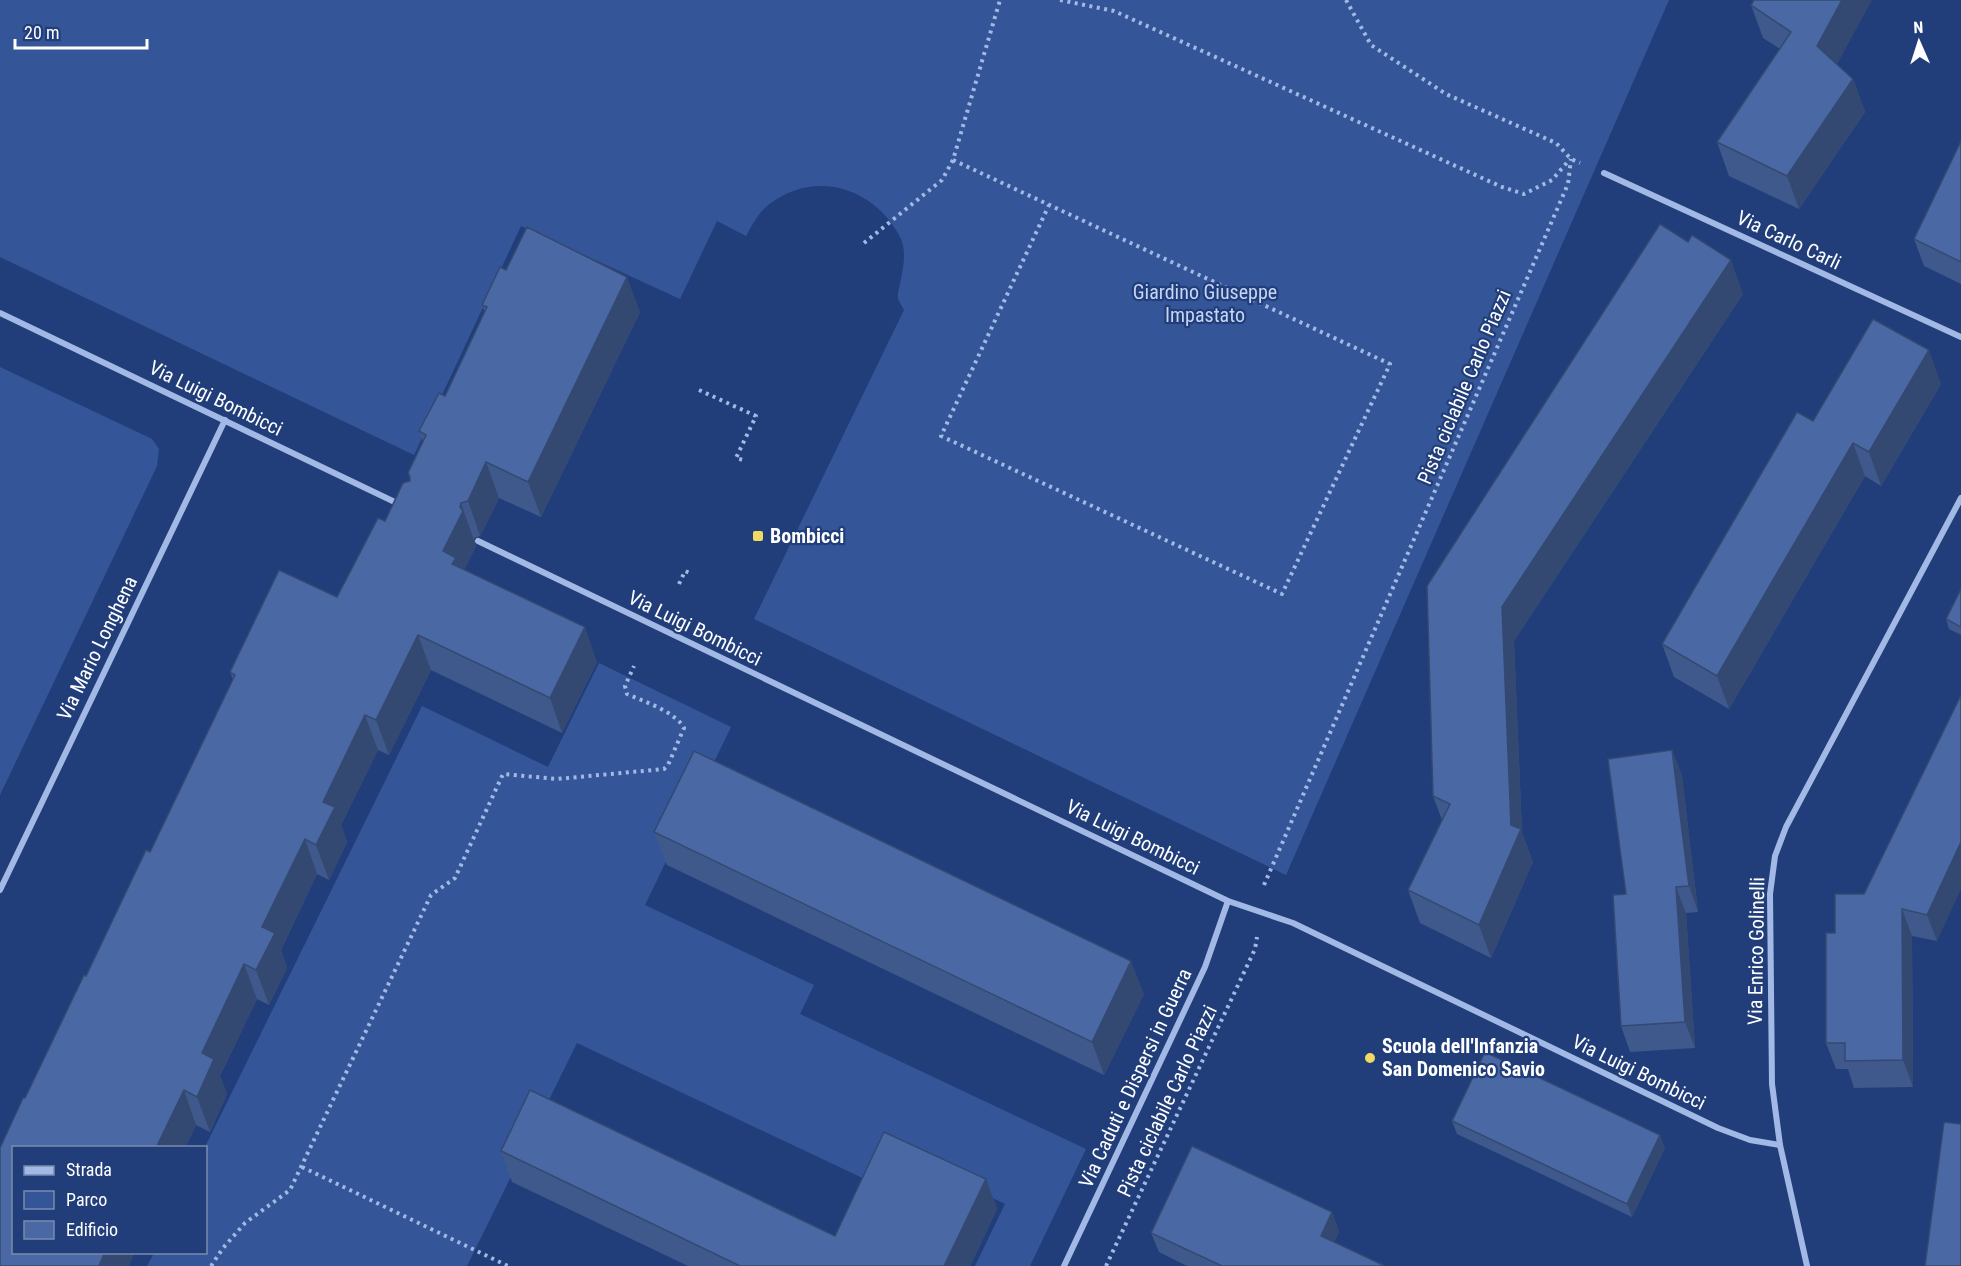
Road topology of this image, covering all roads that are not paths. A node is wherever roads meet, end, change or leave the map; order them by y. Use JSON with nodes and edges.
{"nodes":[{"id":1,"x":1604,"y":173,"type":"dead end"},
{"id":2,"x":0,"y":312,"type":"edge"},
{"id":3,"x":1961,"y":337,"type":"edge"},
{"id":4,"x":225,"y":420,"type":"junction"},
{"id":5,"x":1961,"y":498,"type":"edge"},
{"id":6,"x":408,"y":508,"type":"edge"},
{"id":7,"x":478,"y":541,"type":"dead end"},
{"id":8,"x":0,"y":890,"type":"edge"},
{"id":9,"x":1228,"y":901,"type":"junction"},
{"id":10,"x":1780,"y":1145,"type":"junction"},
{"id":11,"x":1064,"y":1266,"type":"edge"},
{"id":12,"x":1807,"y":1266,"type":"edge"}],
"edges":[{"from":1,"to":3,"type":"street","name":"Via Carlo Carli"},
{"from":2,"to":4,"type":"street","name":"Via Luigi Bombicci"},
{"from":4,"to":6,"type":"street","name":"Via Luigi Bombicci"},
{"from":4,"to":8,"type":"street","name":"Via Mario Longhena"},
{"from":5,"to":10,"type":"street","name":"Via Enrico Golinelli"},
{"from":7,"to":9,"type":"street","name":"Via Luigi Bombicci"},
{"from":9,"to":10,"type":"street","name":"Via Luigi Bombicci"},
{"from":9,"to":11,"type":"street","name":"Via Caduti e Dispersi in Guerra"},
{"from":10,"to":12,"type":"street","name":"Via Enrico Golinelli"}]}
